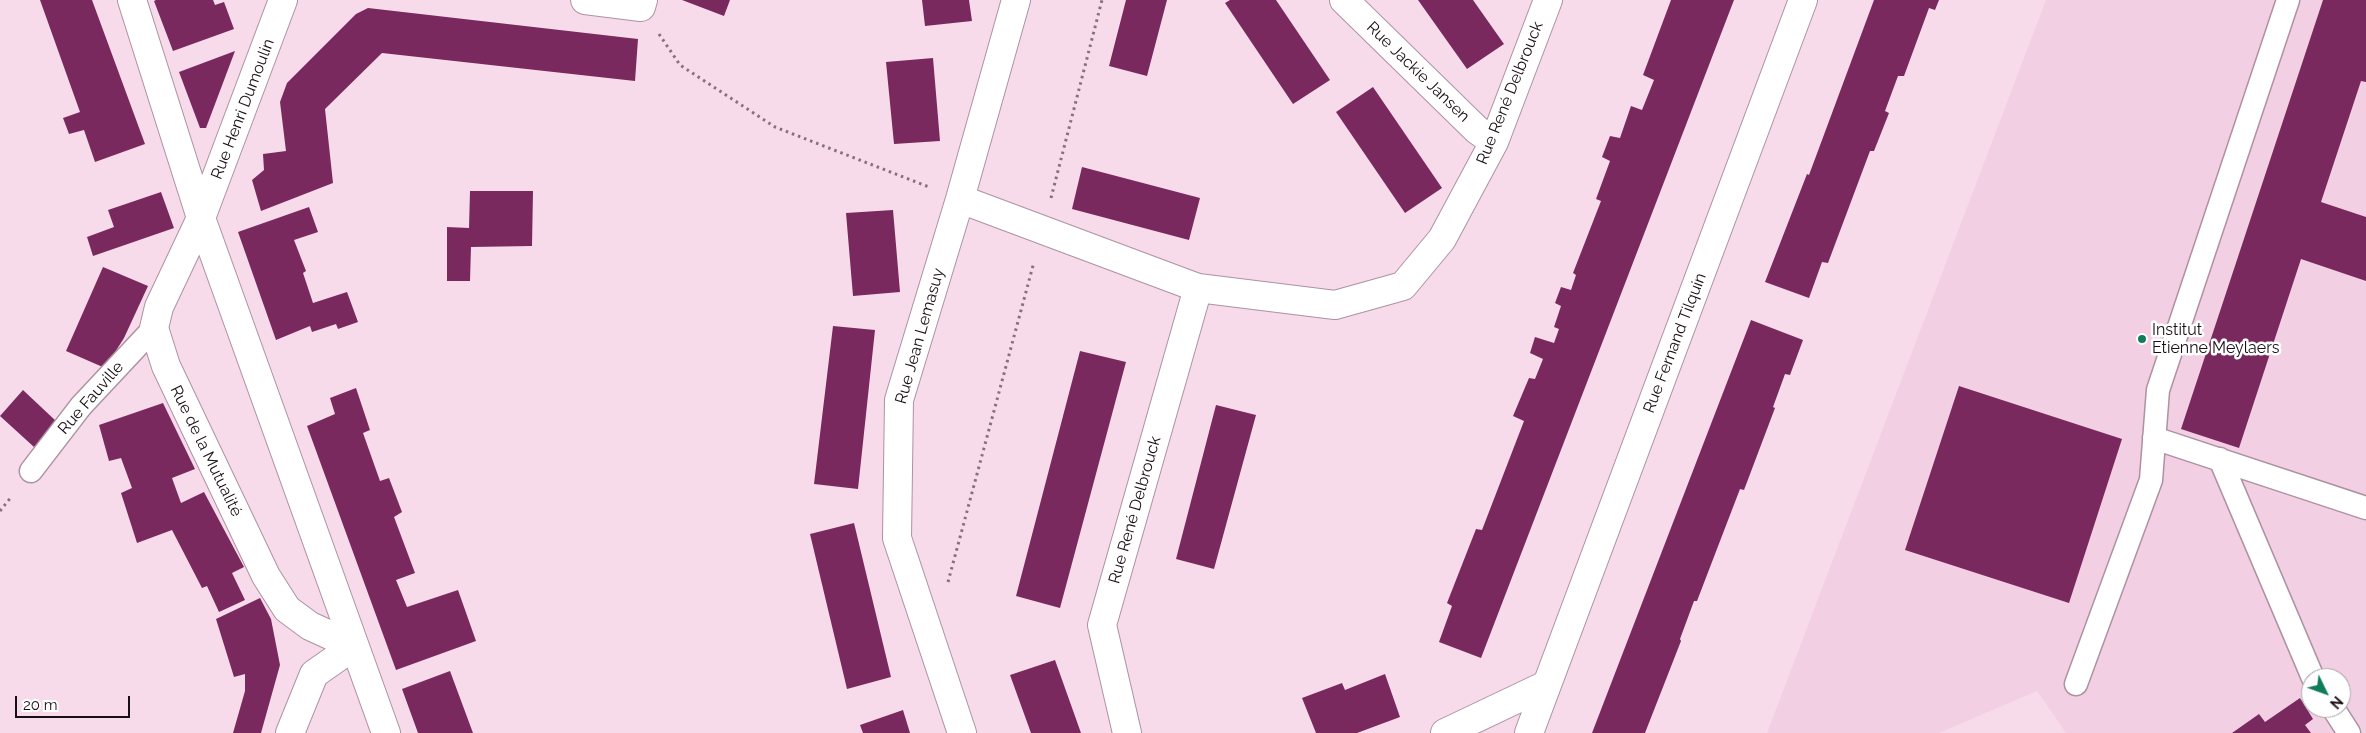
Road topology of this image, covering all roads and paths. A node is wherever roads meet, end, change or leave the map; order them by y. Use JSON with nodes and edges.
{"nodes":[{"id":1,"x":132,"y":0,"type":"edge"},
{"id":2,"x":283,"y":0,"type":"edge"},
{"id":3,"x":586,"y":0,"type":"edge"},
{"id":4,"x":1016,"y":0,"type":"edge"},
{"id":5,"x":1102,"y":0,"type":"edge"},
{"id":6,"x":1344,"y":0,"type":"edge"},
{"id":7,"x":1548,"y":0,"type":"edge"},
{"id":8,"x":1803,"y":0,"type":"edge"},
{"id":9,"x":2288,"y":0,"type":"edge"},
{"id":10,"x":642,"y":3,"type":"edge"},
{"id":11,"x":1494,"y":142,"type":"junction"},
{"id":12,"x":960,"y":199,"type":"junction"},
{"id":13,"x":201,"y":218,"type":"junction"},
{"id":14,"x":1043,"y":230,"type":"junction"},
{"id":15,"x":1198,"y":288,"type":"junction"},
{"id":16,"x":154,"y":328,"type":"junction"},
{"id":17,"x":2154,"y":438,"type":"junction"},
{"id":18,"x":2220,"y":460,"type":"junction"},
{"id":19,"x":31,"y":471,"type":"dead end"},
{"id":20,"x":2366,"y":508,"type":"edge"},
{"id":21,"x":928,"y":630,"type":"junction"},
{"id":22,"x":354,"y":646,"type":"junction"},
{"id":23,"x":2309,"y":668,"type":"edge"},
{"id":24,"x":2076,"y":684,"type":"dead end"},
{"id":25,"x":1546,"y":685,"type":"junction"},
{"id":26,"x":2339,"y":718,"type":"edge"},
{"id":27,"x":290,"y":733,"type":"edge"},
{"id":28,"x":386,"y":733,"type":"edge"},
{"id":29,"x":962,"y":733,"type":"edge"},
{"id":30,"x":1126,"y":733,"type":"edge"},
{"id":31,"x":1445,"y":733,"type":"edge"},
{"id":32,"x":1529,"y":733,"type":"edge"},
{"id":33,"x":2349,"y":733,"type":"edge"}],
"edges":[{"from":1,"to":13,"type":"street"},
{"from":2,"to":13,"type":"street","name":"Rue Henri Dumoulin"},
{"from":3,"to":10,"type":"street"},
{"from":4,"to":12,"type":"street","name":"Rue Jean Lemasuy"},
{"from":5,"to":14,"type":"path"},
{"from":6,"to":11,"type":"street","name":"Rue Jackie Jansen"},
{"from":7,"to":11,"type":"street","name":"Rue René Delbrouck"},
{"from":8,"to":25,"type":"street","name":"Rue Fernand Tilquin"},
{"from":9,"to":17,"type":"lane"},
{"from":10,"to":12,"type":"path"},
{"from":11,"to":15,"type":"street","name":"Rue René Delbrouck"},
{"from":12,"to":14,"type":"street","name":"Rue René Delbrouck"},
{"from":12,"to":21,"type":"street","name":"Rue Jean Lemasuy"},
{"from":13,"to":16,"type":"street"},
{"from":13,"to":22,"type":"street"},
{"from":14,"to":15,"type":"street","name":"Rue René Delbrouck"},
{"from":14,"to":21,"type":"path"},
{"from":15,"to":30,"type":"street","name":"Rue René Delbrouck"},
{"from":16,"to":19,"type":"lane","name":"Rue Fauville"},
{"from":16,"to":22,"type":"street","name":"Rue de la Mutualité"},
{"from":17,"to":18,"type":"lane"},
{"from":17,"to":24,"type":"lane"},
{"from":18,"to":20,"type":"lane"},
{"from":18,"to":23,"type":"lane"},
{"from":21,"to":29,"type":"street","name":"Rue Jean Lemasuy"},
{"from":22,"to":27,"type":"street"},
{"from":22,"to":28,"type":"street"},
{"from":25,"to":31,"type":"street"},
{"from":25,"to":32,"type":"street","name":"Rue Fernand Tilquin"},
{"from":26,"to":33,"type":"lane"}]}
